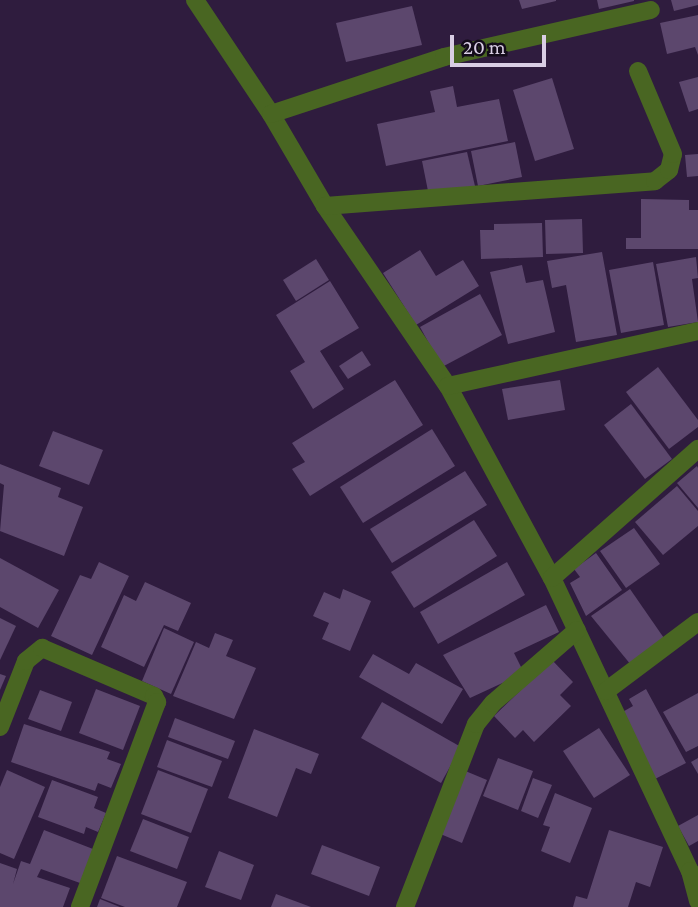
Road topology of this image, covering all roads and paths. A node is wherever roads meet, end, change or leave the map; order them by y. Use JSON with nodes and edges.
{"nodes":[{"id":1,"x":195,"y":0,"type":"edge"},
{"id":2,"x":651,"y":10,"type":"dead end"},
{"id":3,"x":638,"y":72,"type":"dead end"},
{"id":4,"x":271,"y":114,"type":"junction"},
{"id":5,"x":325,"y":206,"type":"junction"},
{"id":6,"x":698,"y":331,"type":"edge"},
{"id":7,"x":447,"y":386,"type":"junction"},
{"id":8,"x":698,"y":449,"type":"edge"},
{"id":9,"x":552,"y":578,"type":"junction"},
{"id":10,"x":698,"y":622,"type":"edge"},
{"id":11,"x":577,"y":629,"type":"junction"},
{"id":12,"x":606,"y":691,"type":"junction"},
{"id":13,"x":0,"y":727,"type":"edge"},
{"id":14,"x":694,"y":868,"type":"edge"},
{"id":15,"x":698,"y":901,"type":"edge"},
{"id":16,"x":80,"y":907,"type":"edge"},
{"id":17,"x":405,"y":907,"type":"edge"}],
"edges":[{"from":1,"to":4,"type":"street"},
{"from":2,"to":4,"type":"street"},
{"from":3,"to":5,"type":"street"},
{"from":4,"to":5,"type":"street"},
{"from":5,"to":7,"type":"street"},
{"from":6,"to":7,"type":"street"},
{"from":7,"to":9,"type":"street"},
{"from":8,"to":9,"type":"street"},
{"from":9,"to":11,"type":"street"},
{"from":10,"to":12,"type":"street"},
{"from":11,"to":12,"type":"street"},
{"from":11,"to":17,"type":"street"},
{"from":12,"to":14,"type":"street"},
{"from":13,"to":16,"type":"street"},
{"from":14,"to":15,"type":"street"}]}
